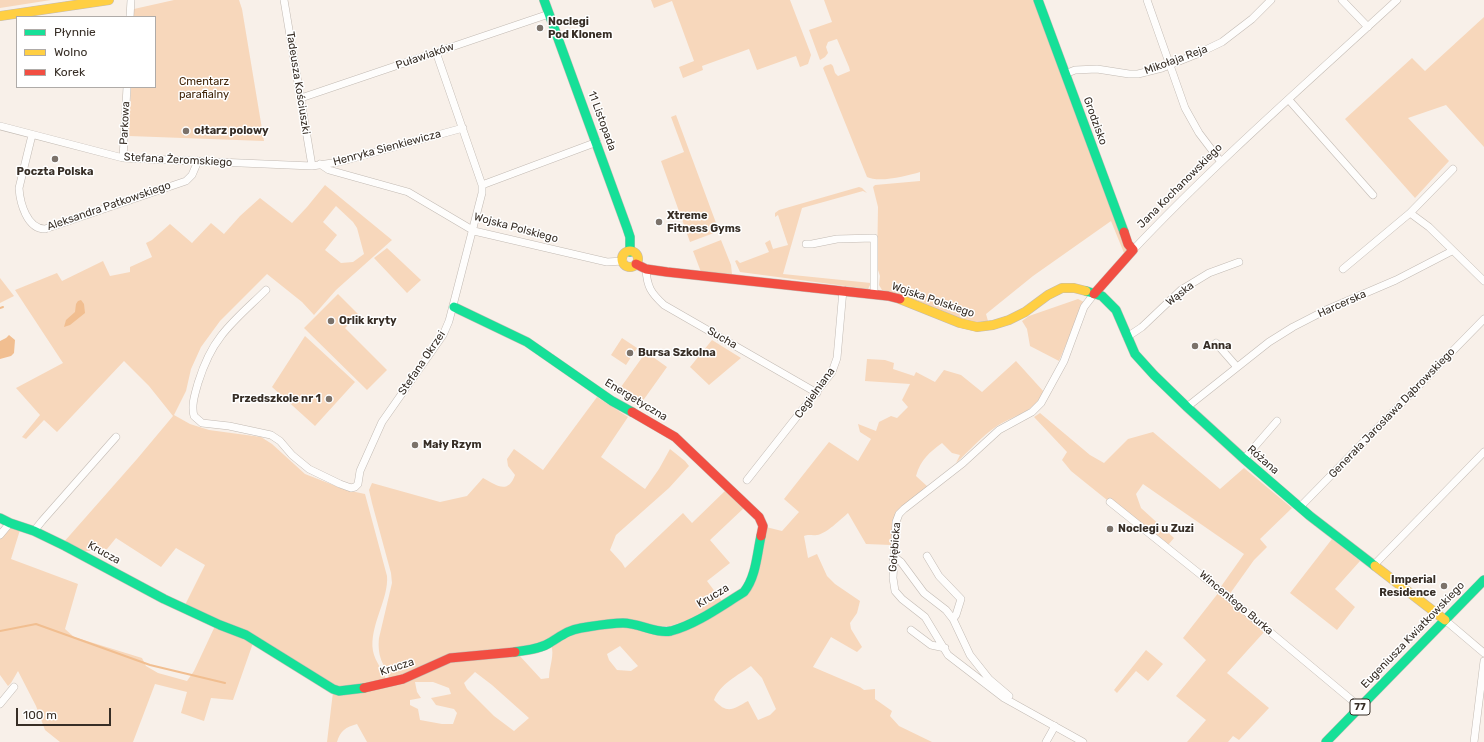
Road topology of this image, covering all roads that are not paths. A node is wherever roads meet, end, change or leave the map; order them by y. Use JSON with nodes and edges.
{"nodes":[{"id":1,"x":110,"y":0,"type":"edge"},
{"id":2,"x":131,"y":0,"type":"edge"},
{"id":3,"x":284,"y":0,"type":"edge"},
{"id":4,"x":544,"y":0,"type":"edge"},
{"id":5,"x":1038,"y":0,"type":"edge"},
{"id":6,"x":1147,"y":0,"type":"edge"},
{"id":7,"x":1272,"y":0,"type":"edge"},
{"id":8,"x":1342,"y":0,"type":"edge"},
{"id":9,"x":1397,"y":0,"type":"edge"},
{"id":10,"x":549,"y":14,"type":"junction"},
{"id":11,"x":0,"y":16,"type":"edge"},
{"id":12,"x":130,"y":16,"type":"edge"},
{"id":13,"x":1368,"y":27,"type":"junction"},
{"id":14,"x":436,"y":52,"type":"junction"},
{"id":15,"x":1169,"y":65,"type":"junction"},
{"id":16,"x":1065,"y":74,"type":"junction"},
{"id":17,"x":127,"y":88,"type":"edge"},
{"id":18,"x":301,"y":98,"type":"junction"},
{"id":19,"x":1288,"y":100,"type":"junction"},
{"id":20,"x":0,"y":126,"type":"edge"},
{"id":21,"x":463,"y":128,"type":"junction"},
{"id":22,"x":32,"y":134,"type":"junction"},
{"id":23,"x":597,"y":142,"type":"junction"},
{"id":24,"x":123,"y":158,"type":"junction"},
{"id":25,"x":198,"y":161,"type":"junction"},
{"id":26,"x":1221,"y":162,"type":"junction"},
{"id":27,"x":320,"y":164,"type":"junction"},
{"id":28,"x":312,"y":166,"type":"junction"},
{"id":29,"x":1453,"y":169,"type":"dead end"},
{"id":30,"x":482,"y":185,"type":"junction"},
{"id":31,"x":1373,"y":195,"type":"dead end"},
{"id":32,"x":1410,"y":213,"type":"junction"},
{"id":33,"x":474,"y":231,"type":"junction"},
{"id":34,"x":806,"y":244,"type":"dead end"},
{"id":35,"x":1133,"y":250,"type":"junction"},
{"id":36,"x":1452,"y":251,"type":"junction"},
{"id":37,"x":630,"y":252,"type":"junction"},
{"id":38,"x":623,"y":261,"type":"junction"},
{"id":39,"x":1239,"y":262,"type":"dead end"},
{"id":40,"x":636,"y":264,"type":"junction"},
{"id":41,"x":646,"y":269,"type":"junction"},
{"id":42,"x":1343,"y":269,"type":"dead end"},
{"id":43,"x":1484,"y":281,"type":"edge"},
{"id":44,"x":266,"y":290,"type":"dead end"},
{"id":45,"x":843,"y":290,"type":"junction"},
{"id":46,"x":874,"y":294,"type":"junction"},
{"id":47,"x":1094,"y":294,"type":"junction"},
{"id":48,"x":454,"y":307,"type":"junction"},
{"id":49,"x":1484,"y":319,"type":"edge"},
{"id":50,"x":1127,"y":337,"type":"junction"},
{"id":51,"x":1216,"y":343,"type":"dead end"},
{"id":52,"x":1237,"y":367,"type":"junction"},
{"id":53,"x":817,"y":393,"type":"junction"},
{"id":54,"x":1187,"y":407,"type":"junction"},
{"id":55,"x":1277,"y":421,"type":"dead end"},
{"id":56,"x":116,"y":438,"type":"dead end"},
{"id":57,"x":1484,"y":452,"type":"edge"},
{"id":58,"x":1244,"y":459,"type":"junction"},
{"id":59,"x":747,"y":480,"type":"dead end"},
{"id":60,"x":1110,"y":502,"type":"dead end"},
{"id":61,"x":1300,"y":507,"type":"junction"},
{"id":62,"x":0,"y":518,"type":"edge"},
{"id":63,"x":10,"y":523,"type":"junction"},
{"id":64,"x":34,"y":531,"type":"junction"},
{"id":65,"x":0,"y":535,"type":"edge"},
{"id":66,"x":758,"y":552,"type":"joint"},
{"id":67,"x":927,"y":556,"type":"dead end"},
{"id":68,"x":893,"y":558,"type":"junction"},
{"id":69,"x":1374,"y":565,"type":"junction"},
{"id":70,"x":1484,"y":580,"type":"edge"},
{"id":71,"x":953,"y":619,"type":"junction"},
{"id":72,"x":1445,"y":620,"type":"junction"},
{"id":73,"x":911,"y":630,"type":"dead end"},
{"id":74,"x":945,"y":648,"type":"junction"},
{"id":75,"x":1484,"y":653,"type":"edge"},
{"id":76,"x":1484,"y":661,"type":"edge"},
{"id":77,"x":14,"y":687,"type":"dead end"},
{"id":78,"x":0,"y":704,"type":"edge"},
{"id":79,"x":1360,"y":707,"type":"junction"},
{"id":80,"x":1026,"y":710,"type":"junction"},
{"id":81,"x":1055,"y":726,"type":"junction"},
{"id":82,"x":1046,"y":742,"type":"edge"},
{"id":83,"x":1083,"y":742,"type":"edge"},
{"id":84,"x":1326,"y":742,"type":"edge"},
{"id":85,"x":1474,"y":742,"type":"edge"}],
"edges":[{"from":1,"to":11,"type":"street"},
{"from":2,"to":12,"type":"street"},
{"from":3,"to":18,"type":"street","name":"Tadeusza Kościuszki"},
{"from":4,"to":10,"type":"street","name":"11 Listopada"},
{"from":5,"to":16,"type":"street","name":"Grodzisko"},
{"from":6,"to":15,"type":"street"},
{"from":7,"to":15,"type":"street","name":"Mikołaja Reja"},
{"from":8,"to":13,"type":"street"},
{"from":9,"to":13,"type":"street","name":"Jana Kochanowskiego"},
{"from":10,"to":14,"type":"street","name":"Puławiaków"},
{"from":10,"to":23,"type":"street","name":"11 Listopada"},
{"from":13,"to":19,"type":"street","name":"Jana Kochanowskiego"},
{"from":14,"to":18,"type":"street","name":"Puławiaków"},
{"from":14,"to":21,"type":"street"},
{"from":15,"to":16,"type":"street","name":"Mikołaja Reja"},
{"from":15,"to":26,"type":"street"},
{"from":16,"to":35,"type":"street","name":"Grodzisko"},
{"from":17,"to":24,"type":"street","name":"Parkowa"},
{"from":18,"to":28,"type":"street","name":"Tadeusza Kościuszki"},
{"from":19,"to":26,"type":"street","name":"Jana Kochanowskiego"},
{"from":19,"to":31,"type":"street"},
{"from":20,"to":22,"type":"street","name":"Stefana Żeromskiego"},
{"from":21,"to":27,"type":"street","name":"Henryka Sienkiewicza"},
{"from":21,"to":30,"type":"street"},
{"from":22,"to":24,"type":"street","name":"Stefana Żeromskiego"},
{"from":22,"to":25,"type":"street","name":"Aleksandra Patkowskiego"},
{"from":23,"to":30,"type":"street"},
{"from":23,"to":37,"type":"street","name":"11 Listopada"},
{"from":24,"to":25,"type":"street","name":"Stefana Żeromskiego"},
{"from":25,"to":28,"type":"street","name":"Stefana Żeromskiego"},
{"from":26,"to":35,"type":"street","name":"Jana Kochanowskiego"},
{"from":27,"to":28,"type":"street","name":"Henryka Sienkiewicza"},
{"from":27,"to":33,"type":"street","name":"Wojska Polskiego"},
{"from":29,"to":32,"type":"street"},
{"from":30,"to":33,"type":"street","name":"Stefana Okrzei"},
{"from":32,"to":36,"type":"street"},
{"from":32,"to":42,"type":"street"},
{"from":33,"to":38,"type":"street","name":"Wojska Polskiego"},
{"from":33,"to":48,"type":"street","name":"Stefana Okrzei"},
{"from":34,"to":46,"type":"street","name":"Wojska Polskiego"},
{"from":35,"to":47,"type":"street","name":"Jana Kochanowskiego"},
{"from":36,"to":43,"type":"street"},
{"from":36,"to":52,"type":"street","name":"Harcerska"},
{"from":37,"to":38,"type":"street"},
{"from":37,"to":40,"type":"street"},
{"from":38,"to":40,"type":"street"},
{"from":39,"to":50,"type":"street","name":"Wąska"},
{"from":40,"to":41,"type":"street","name":"Wojska Polskiego"},
{"from":41,"to":45,"type":"street","name":"Wojska Polskiego"},
{"from":41,"to":53,"type":"street","name":"Sucha"},
{"from":44,"to":48,"type":"street","name":"Stefana Okrzei"},
{"from":45,"to":46,"type":"street","name":"Wojska Polskiego"},
{"from":45,"to":53,"type":"street","name":"Cegielniana"},
{"from":46,"to":47,"type":"street","name":"Wojska Polskiego"},
{"from":47,"to":50,"type":"street","name":"Różana"},
{"from":47,"to":68,"type":"street","name":"Gołębicka"},
{"from":48,"to":66,"type":"street","name":"Energetyczna"},
{"from":49,"to":61,"type":"street","name":"Generała Jarosława Dąbrowskiego"},
{"from":50,"to":54,"type":"street","name":"Różana"},
{"from":51,"to":52,"type":"street"},
{"from":52,"to":54,"type":"street","name":"Harcerska"},
{"from":53,"to":59,"type":"street","name":"Cegielniana"},
{"from":54,"to":58,"type":"street","name":"Różana"},
{"from":55,"to":58,"type":"street"},
{"from":56,"to":64,"type":"street"},
{"from":57,"to":69,"type":"street"},
{"from":58,"to":61,"type":"street","name":"Różana"},
{"from":60,"to":79,"type":"street","name":"Wincentego Burka"},
{"from":61,"to":69,"type":"street","name":"Różana"},
{"from":62,"to":63,"type":"street","name":"Krucza"},
{"from":63,"to":64,"type":"street","name":"Krucza"},
{"from":63,"to":65,"type":"street"},
{"from":64,"to":66,"type":"street","name":"Krucza"},
{"from":67,"to":71,"type":"street"},
{"from":68,"to":71,"type":"street"},
{"from":68,"to":74,"type":"street","name":"Gołębicka"},
{"from":69,"to":72,"type":"street","name":"Różana"},
{"from":70,"to":72,"type":"street","name":"Eugeniusza Kwiatkowskiego","number":"77"},
{"from":71,"to":80,"type":"street"},
{"from":72,"to":75,"type":"street"},
{"from":72,"to":79,"type":"street","name":"Eugeniusza Kwiatkowskiego","number":"77"},
{"from":73,"to":74,"type":"street"},
{"from":74,"to":80,"type":"street","name":"Gołębicka"},
{"from":76,"to":85,"type":"street"},
{"from":77,"to":78,"type":"street"},
{"from":79,"to":84,"type":"street","name":"Eugeniusza Kwiatkowskiego","number":"77"},
{"from":80,"to":81,"type":"street","name":"Gołębicka"},
{"from":81,"to":82,"type":"street"},
{"from":81,"to":83,"type":"street","name":"Gołębicka"}]}
